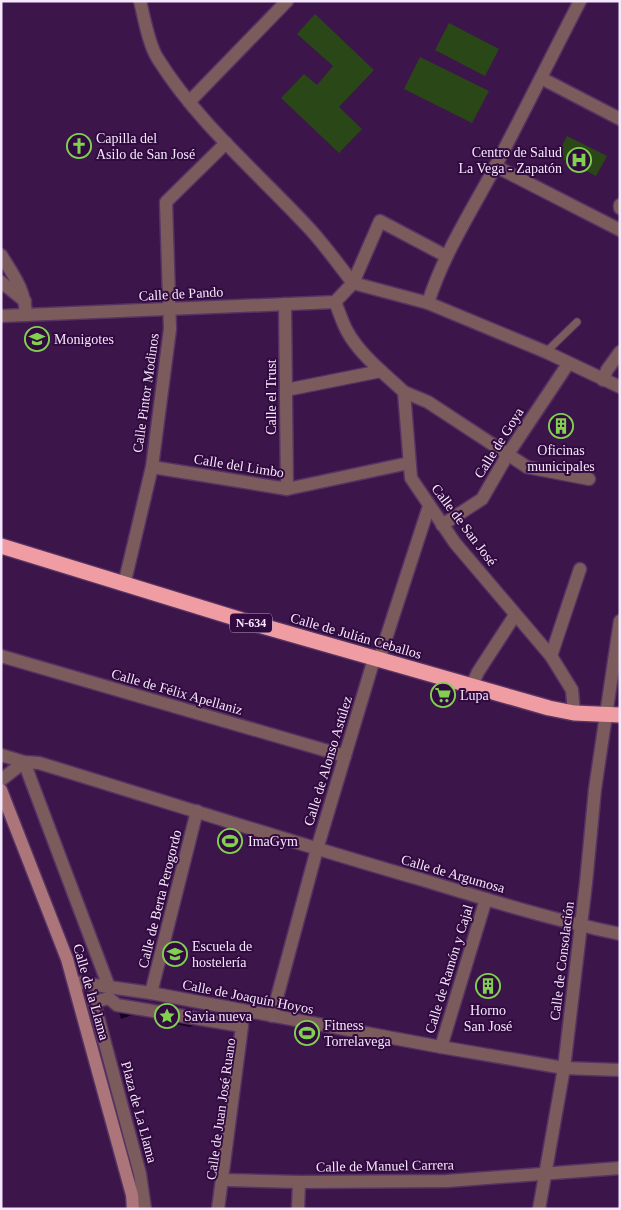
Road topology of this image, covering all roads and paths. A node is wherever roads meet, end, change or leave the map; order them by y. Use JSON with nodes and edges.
{"nodes":[{"id":1,"x":140,"y":1,"type":"edge"},
{"id":2,"x":287,"y":1,"type":"edge"},
{"id":3,"x":580,"y":1,"type":"edge"},
{"id":4,"x":541,"y":78,"type":"junction"},
{"id":5,"x":190,"y":102,"type":"junction"},
{"id":6,"x":620,"y":119,"type":"edge"},
{"id":7,"x":226,"y":143,"type":"junction"},
{"id":8,"x":495,"y":166,"type":"junction"},
{"id":9,"x":620,"y":230,"type":"edge"},
{"id":10,"x":1,"y":255,"type":"edge"},
{"id":11,"x":446,"y":256,"type":"junction"},
{"id":12,"x":1,"y":282,"type":"edge"},
{"id":13,"x":353,"y":283,"type":"junction"},
{"id":14,"x":25,"y":301,"type":"junction"},
{"id":15,"x":335,"y":302,"type":"junction"},
{"id":16,"x":428,"y":303,"type":"junction"},
{"id":17,"x":285,"y":304,"type":"junction"},
{"id":18,"x":170,"y":309,"type":"junction"},
{"id":19,"x":26,"y":315,"type":"junction"},
{"id":20,"x":1,"y":316,"type":"edge"},
{"id":21,"x":577,"y":322,"type":"dead end"},
{"id":22,"x":546,"y":352,"type":"junction"},
{"id":23,"x":620,"y":352,"type":"edge"},
{"id":24,"x":568,"y":364,"type":"junction"},
{"id":25,"x":381,"y":371,"type":"junction"},
{"id":26,"x":603,"y":380,"type":"junction"},
{"id":27,"x":620,"y":387,"type":"edge"},
{"id":28,"x":286,"y":390,"type":"junction"},
{"id":29,"x":404,"y":392,"type":"junction"},
{"id":30,"x":508,"y":454,"type":"junction"},
{"id":31,"x":409,"y":463,"type":"junction"},
{"id":32,"x":152,"y":467,"type":"junction"},
{"id":33,"x":589,"y":479,"type":"dead end"},
{"id":34,"x":287,"y":489,"type":"junction"},
{"id":35,"x":429,"y":506,"type":"junction"},
{"id":36,"x":442,"y":525,"type":"junction"},
{"id":37,"x":1,"y":546,"type":"edge"},
{"id":38,"x":580,"y":569,"type":"dead end"},
{"id":39,"x":124,"y":585,"type":"junction"},
{"id":40,"x":515,"y":614,"type":"junction"},
{"id":41,"x":620,"y":621,"type":"edge"},
{"id":42,"x":1,"y":656,"type":"edge"},
{"id":43,"x":551,"y":656,"type":"junction"},
{"id":44,"x":377,"y":659,"type":"junction"},
{"id":45,"x":472,"y":685,"type":"junction"},
{"id":46,"x":574,"y":713,"type":"junction"},
{"id":47,"x":612,"y":715,"type":"edge"},
{"id":48,"x":1,"y":755,"type":"edge"},
{"id":49,"x":345,"y":756,"type":"junction"},
{"id":50,"x":24,"y":762,"type":"junction"},
{"id":51,"x":1,"y":780,"type":"edge"},
{"id":52,"x":1,"y":790,"type":"edge"},
{"id":53,"x":197,"y":811,"type":"junction"},
{"id":54,"x":317,"y":850,"type":"junction"},
{"id":55,"x":486,"y":899,"type":"junction"},
{"id":56,"x":580,"y":926,"type":"junction"},
{"id":57,"x":620,"y":934,"type":"edge"},
{"id":58,"x":74,"y":982,"type":"junction"},
{"id":59,"x":109,"y":988,"type":"junction"},
{"id":60,"x":151,"y":994,"type":"junction"},
{"id":61,"x":249,"y":1012,"type":"junction"},
{"id":62,"x":272,"y":1016,"type":"junction"},
{"id":63,"x":441,"y":1047,"type":"junction"},
{"id":64,"x":564,"y":1068,"type":"junction"},
{"id":65,"x":620,"y":1070,"type":"edge"},
{"id":66,"x":620,"y":1168,"type":"edge"},
{"id":67,"x":545,"y":1175,"type":"junction"},
{"id":68,"x":226,"y":1180,"type":"junction"},
{"id":69,"x":299,"y":1182,"type":"junction"},
{"id":70,"x":133,"y":1209,"type":"edge"},
{"id":71,"x":145,"y":1209,"type":"edge"},
{"id":72,"x":218,"y":1209,"type":"edge"},
{"id":73,"x":222,"y":1209,"type":"edge"},
{"id":74,"x":298,"y":1209,"type":"edge"},
{"id":75,"x":539,"y":1209,"type":"edge"}],
"edges":[{"from":1,"to":5,"type":"street"},
{"from":2,"to":5,"type":"street"},
{"from":3,"to":4,"type":"street"},
{"from":4,"to":6,"type":"street"},
{"from":4,"to":8,"type":"street"},
{"from":5,"to":7,"type":"street"},
{"from":7,"to":13,"type":"street"},
{"from":7,"to":18,"type":"street","name":"Calle Pintor Modinos"},
{"from":8,"to":9,"type":"street"},
{"from":8,"to":11,"type":"street"},
{"from":10,"to":14,"type":"street"},
{"from":11,"to":13,"type":"street"},
{"from":11,"to":16,"type":"street"},
{"from":12,"to":14,"type":"street"},
{"from":13,"to":15,"type":"street"},
{"from":13,"to":16,"type":"street"},
{"from":14,"to":19,"type":"street"},
{"from":15,"to":17,"type":"street","name":"Calle de Pando"},
{"from":15,"to":25,"type":"street"},
{"from":16,"to":22,"type":"street"},
{"from":17,"to":18,"type":"street","name":"Calle de Pando"},
{"from":17,"to":28,"type":"street","name":"Calle el Trust"},
{"from":18,"to":19,"type":"street","name":"Calle de Pando"},
{"from":18,"to":32,"type":"street","name":"Calle Pintor Modinos"},
{"from":19,"to":20,"type":"street","name":"Calle de Pando"},
{"from":21,"to":22,"type":"lane"},
{"from":22,"to":24,"type":"street"},
{"from":23,"to":26,"type":"street"},
{"from":24,"to":26,"type":"street"},
{"from":24,"to":30,"type":"street","name":"Calle de Goya"},
{"from":25,"to":28,"type":"street"},
{"from":25,"to":29,"type":"street"},
{"from":26,"to":27,"type":"street"},
{"from":28,"to":34,"type":"street","name":"Calle el Trust"},
{"from":29,"to":30,"type":"street"},
{"from":29,"to":31,"type":"street","name":"Calle de San José"},
{"from":30,"to":33,"type":"street"},
{"from":30,"to":36,"type":"street","name":"Calle de Goya"},
{"from":31,"to":34,"type":"street","name":"Calle del Limbo"},
{"from":31,"to":35,"type":"street","name":"Calle de San José"},
{"from":32,"to":34,"type":"street","name":"Calle del Limbo"},
{"from":32,"to":39,"type":"street","name":"Calle Pintor Modinos"},
{"from":35,"to":36,"type":"street","name":"Calle de San José"},
{"from":35,"to":44,"type":"street","name":"Calle de Alonso Astúlez"},
{"from":36,"to":40,"type":"street","name":"Calle de San José"},
{"from":37,"to":39,"type":"highway","name":"Calle de Julián Ceballos","number":"N-634"},
{"from":38,"to":43,"type":"street"},
{"from":39,"to":44,"type":"highway","name":"Calle de Julián Ceballos","number":"N-634"},
{"from":40,"to":43,"type":"street","name":"Calle de San José"},
{"from":40,"to":45,"type":"street"},
{"from":41,"to":47,"type":"street","name":"Calle de Consolación"},
{"from":42,"to":49,"type":"street","name":"Calle de Félix Apellaniz"},
{"from":43,"to":46,"type":"street"},
{"from":44,"to":45,"type":"highway","name":"Calle de Julián Ceballos","number":"N-634"},
{"from":44,"to":49,"type":"street","name":"Calle de Alonso Astúlez"},
{"from":45,"to":46,"type":"highway","name":"Calle de Julián Ceballos","number":"N-634"},
{"from":46,"to":47,"type":"highway","name":"Calle de Julián Ceballos","number":"N-634"},
{"from":47,"to":56,"type":"street","name":"Calle de Consolación"},
{"from":48,"to":50,"type":"street"},
{"from":49,"to":54,"type":"street","name":"Calle de Alonso Astúlez"},
{"from":50,"to":51,"type":"street"},
{"from":50,"to":53,"type":"street"},
{"from":50,"to":59,"type":"street","name":"Calle de la Llama"},
{"from":52,"to":58,"type":"main road","name":"Calle de la Llama"},
{"from":53,"to":54,"type":"street"},
{"from":53,"to":60,"type":"street","name":"Calle de Berta Perogordo"},
{"from":54,"to":55,"type":"street","name":"Calle de Argumosa"},
{"from":54,"to":62,"type":"street","name":"Calle de Alonso Astúlez"},
{"from":55,"to":56,"type":"street","name":"Calle de Argumosa"},
{"from":55,"to":63,"type":"street","name":"Calle de Ramón y Cajal"},
{"from":56,"to":57,"type":"street","name":"Calle de Argumosa"},
{"from":56,"to":64,"type":"street","name":"Calle de Consolación"},
{"from":58,"to":59,"type":"street","name":"Calle de Joaquín Hoyos"},
{"from":58,"to":70,"type":"main road","name":"Calle de la Llama"},
{"from":59,"to":60,"type":"street","name":"Calle de Joaquín Hoyos"},
{"from":60,"to":61,"type":"street","name":"Calle de Joaquín Hoyos"},
{"from":61,"to":62,"type":"street","name":"Calle de Joaquín Hoyos"},
{"from":61,"to":68,"type":"street","name":"Calle de Juan José Ruano"},
{"from":62,"to":63,"type":"street","name":"Calle de Joaquín Hoyos"},
{"from":63,"to":64,"type":"street","name":"Calle de Joaquín Hoyos"},
{"from":64,"to":65,"type":"street","name":"Calle de Joaquín Hoyos"},
{"from":64,"to":67,"type":"street","name":"Calle de Consolación"},
{"from":66,"to":67,"type":"street","name":"Calle de Manuel Carrera"},
{"from":67,"to":69,"type":"street","name":"Calle de Manuel Carrera"},
{"from":67,"to":75,"type":"street","name":"Calle de Consolación"},
{"from":68,"to":69,"type":"street","name":"Calle de Manuel Carrera"},
{"from":68,"to":73,"type":"street","name":"Calle de Juan José Ruano"},
{"from":69,"to":74,"type":"street"},
{"from":71,"to":72,"type":"street","name":"Plaza de La Llama"}]}
